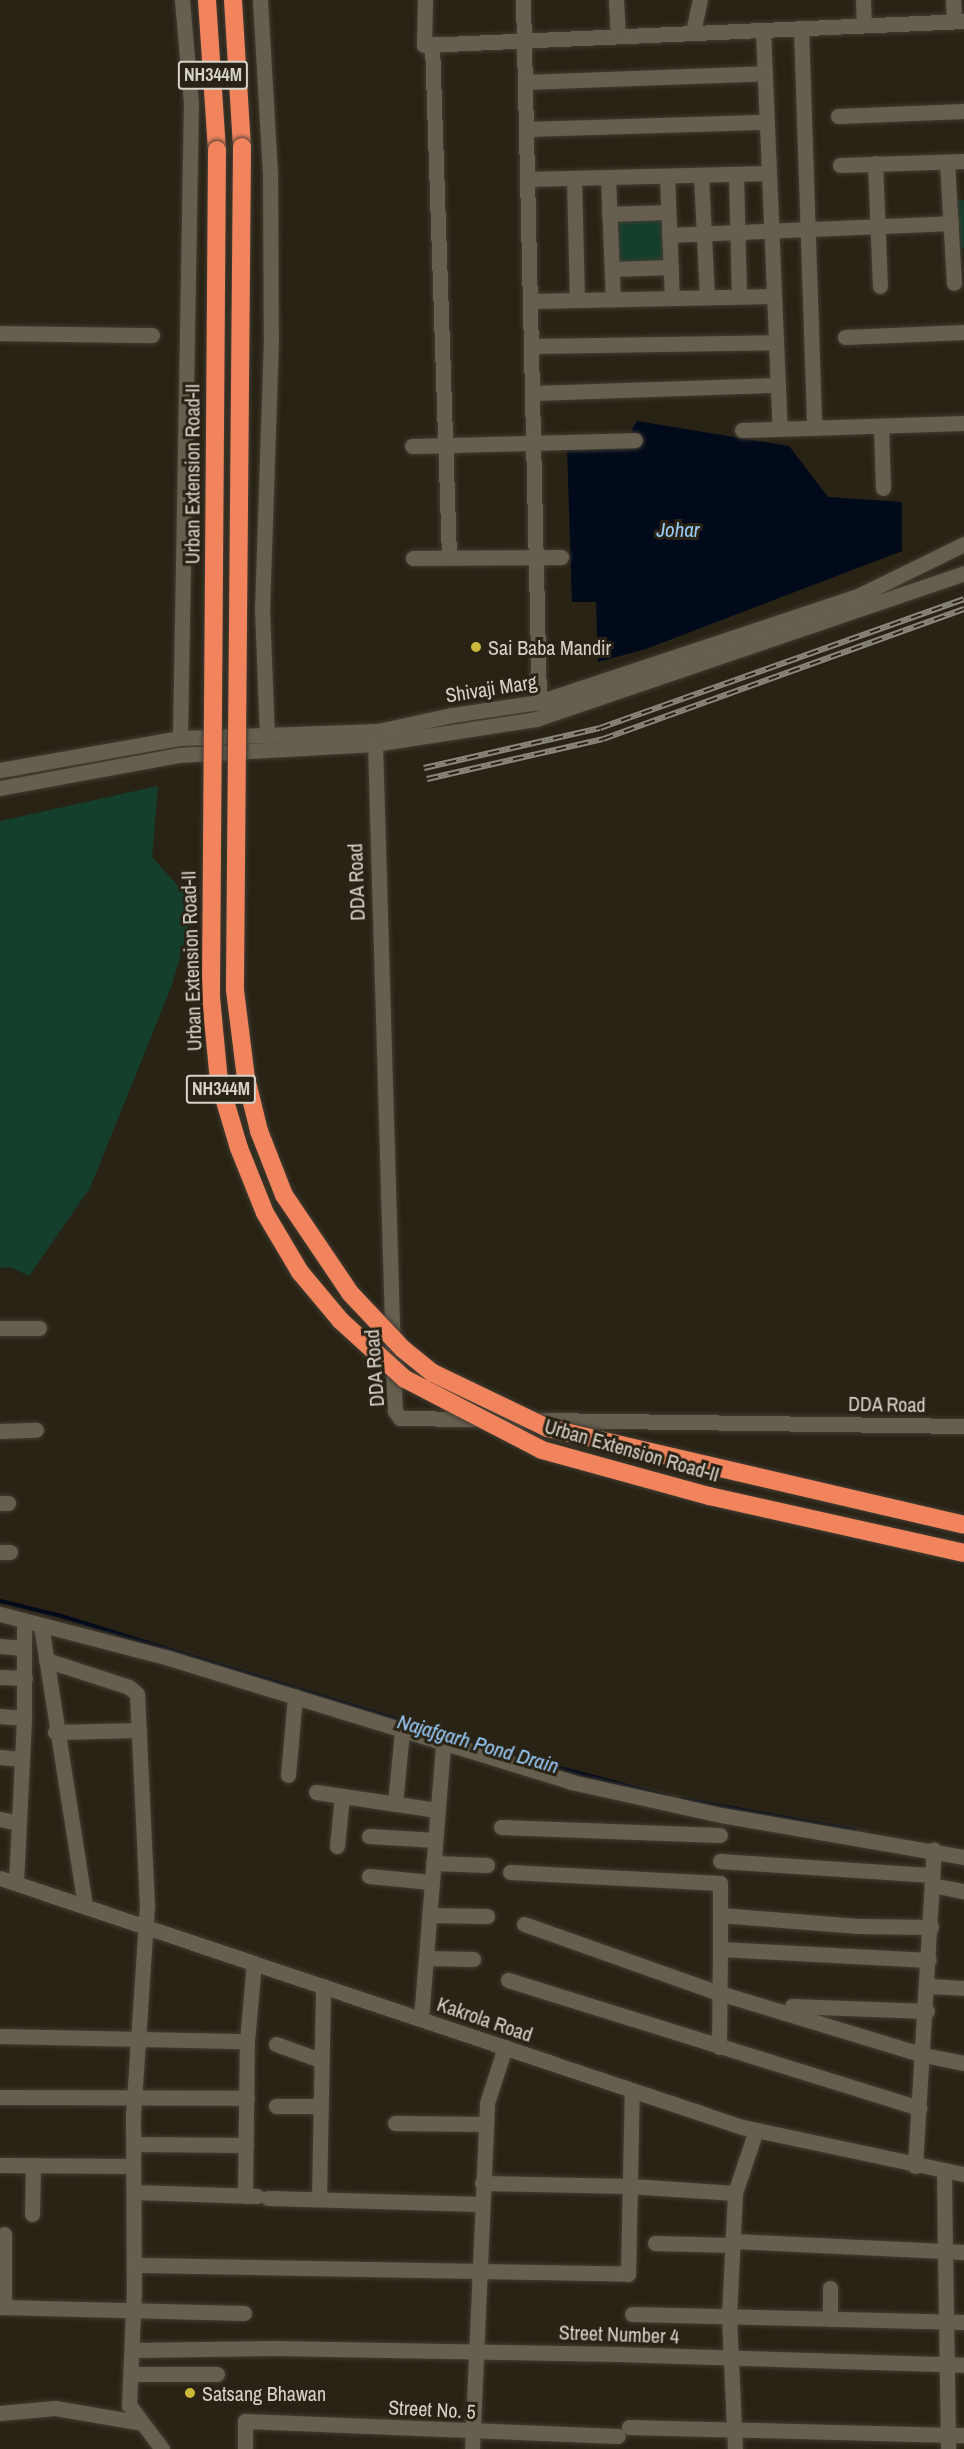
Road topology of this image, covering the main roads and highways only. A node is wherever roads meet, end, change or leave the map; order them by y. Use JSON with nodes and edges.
{"nodes":[{"id":1,"x":207,"y":0,"type":"edge"},
{"id":2,"x":233,"y":0,"type":"edge"},
{"id":3,"x":964,"y":1525,"type":"edge"},
{"id":4,"x":964,"y":1553,"type":"edge"}],
"edges":[{"from":1,"to":4,"type":"highway","name":"Urban Extension Road-II","number":"NH344M","bridge":true},
{"from":2,"to":3,"type":"highway","name":"Urban Extension Road-II","number":"NH344M","bridge":true}]}
